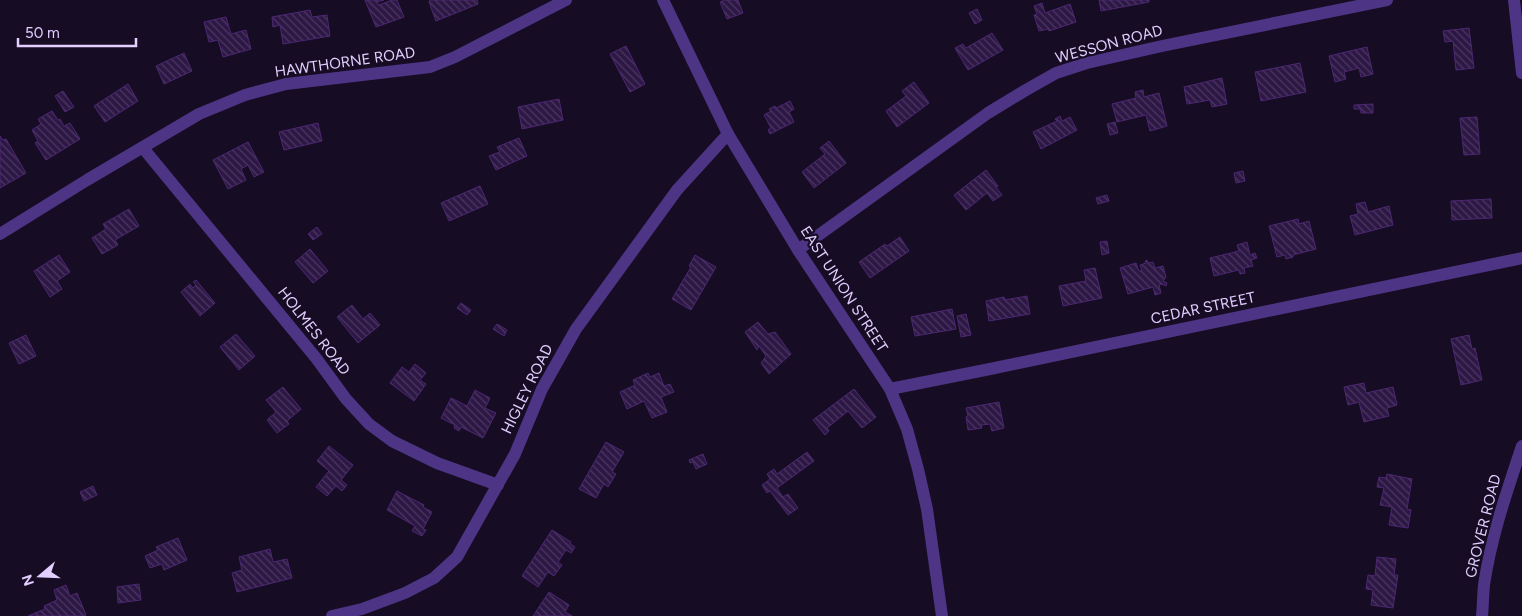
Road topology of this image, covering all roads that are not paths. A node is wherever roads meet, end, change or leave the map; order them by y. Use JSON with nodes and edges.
{"nodes":[{"id":1,"x":566,"y":0,"type":"edge"},
{"id":2,"x":663,"y":0,"type":"edge"},
{"id":3,"x":1387,"y":0,"type":"edge"},
{"id":4,"x":1514,"y":0,"type":"edge"},
{"id":5,"x":1522,"y":73,"type":"edge"},
{"id":6,"x":728,"y":134,"type":"junction"},
{"id":7,"x":143,"y":148,"type":"junction"},
{"id":8,"x":0,"y":234,"type":"edge"},
{"id":9,"x":798,"y":250,"type":"junction"},
{"id":10,"x":1522,"y":258,"type":"edge"},
{"id":11,"x":890,"y":389,"type":"junction"},
{"id":12,"x":1522,"y":446,"type":"edge"},
{"id":13,"x":498,"y":484,"type":"junction"},
{"id":14,"x":332,"y":616,"type":"edge"},
{"id":15,"x":942,"y":616,"type":"edge"},
{"id":16,"x":1482,"y":616,"type":"edge"}],
"edges":[{"from":1,"to":7,"type":"street","name":"HAWTHORNE ROAD"},
{"from":2,"to":6,"type":"street","name":"EAST UNION STREET"},
{"from":3,"to":9,"type":"street","name":"WESSON ROAD"},
{"from":4,"to":5,"type":"street"},
{"from":6,"to":9,"type":"street","name":"EAST UNION STREET"},
{"from":6,"to":13,"type":"street","name":"HIGLEY ROAD"},
{"from":7,"to":8,"type":"street","name":"HAWTHORNE ROAD"},
{"from":7,"to":13,"type":"street","name":"HOLMES ROAD"},
{"from":9,"to":11,"type":"street","name":"EAST UNION STREET"},
{"from":10,"to":11,"type":"street","name":"CEDAR STREET"},
{"from":11,"to":15,"type":"street","name":"EAST UNION STREET"},
{"from":12,"to":16,"type":"street","name":"GROVER ROAD"},
{"from":13,"to":14,"type":"street","name":"HIGLEY ROAD"}]}
